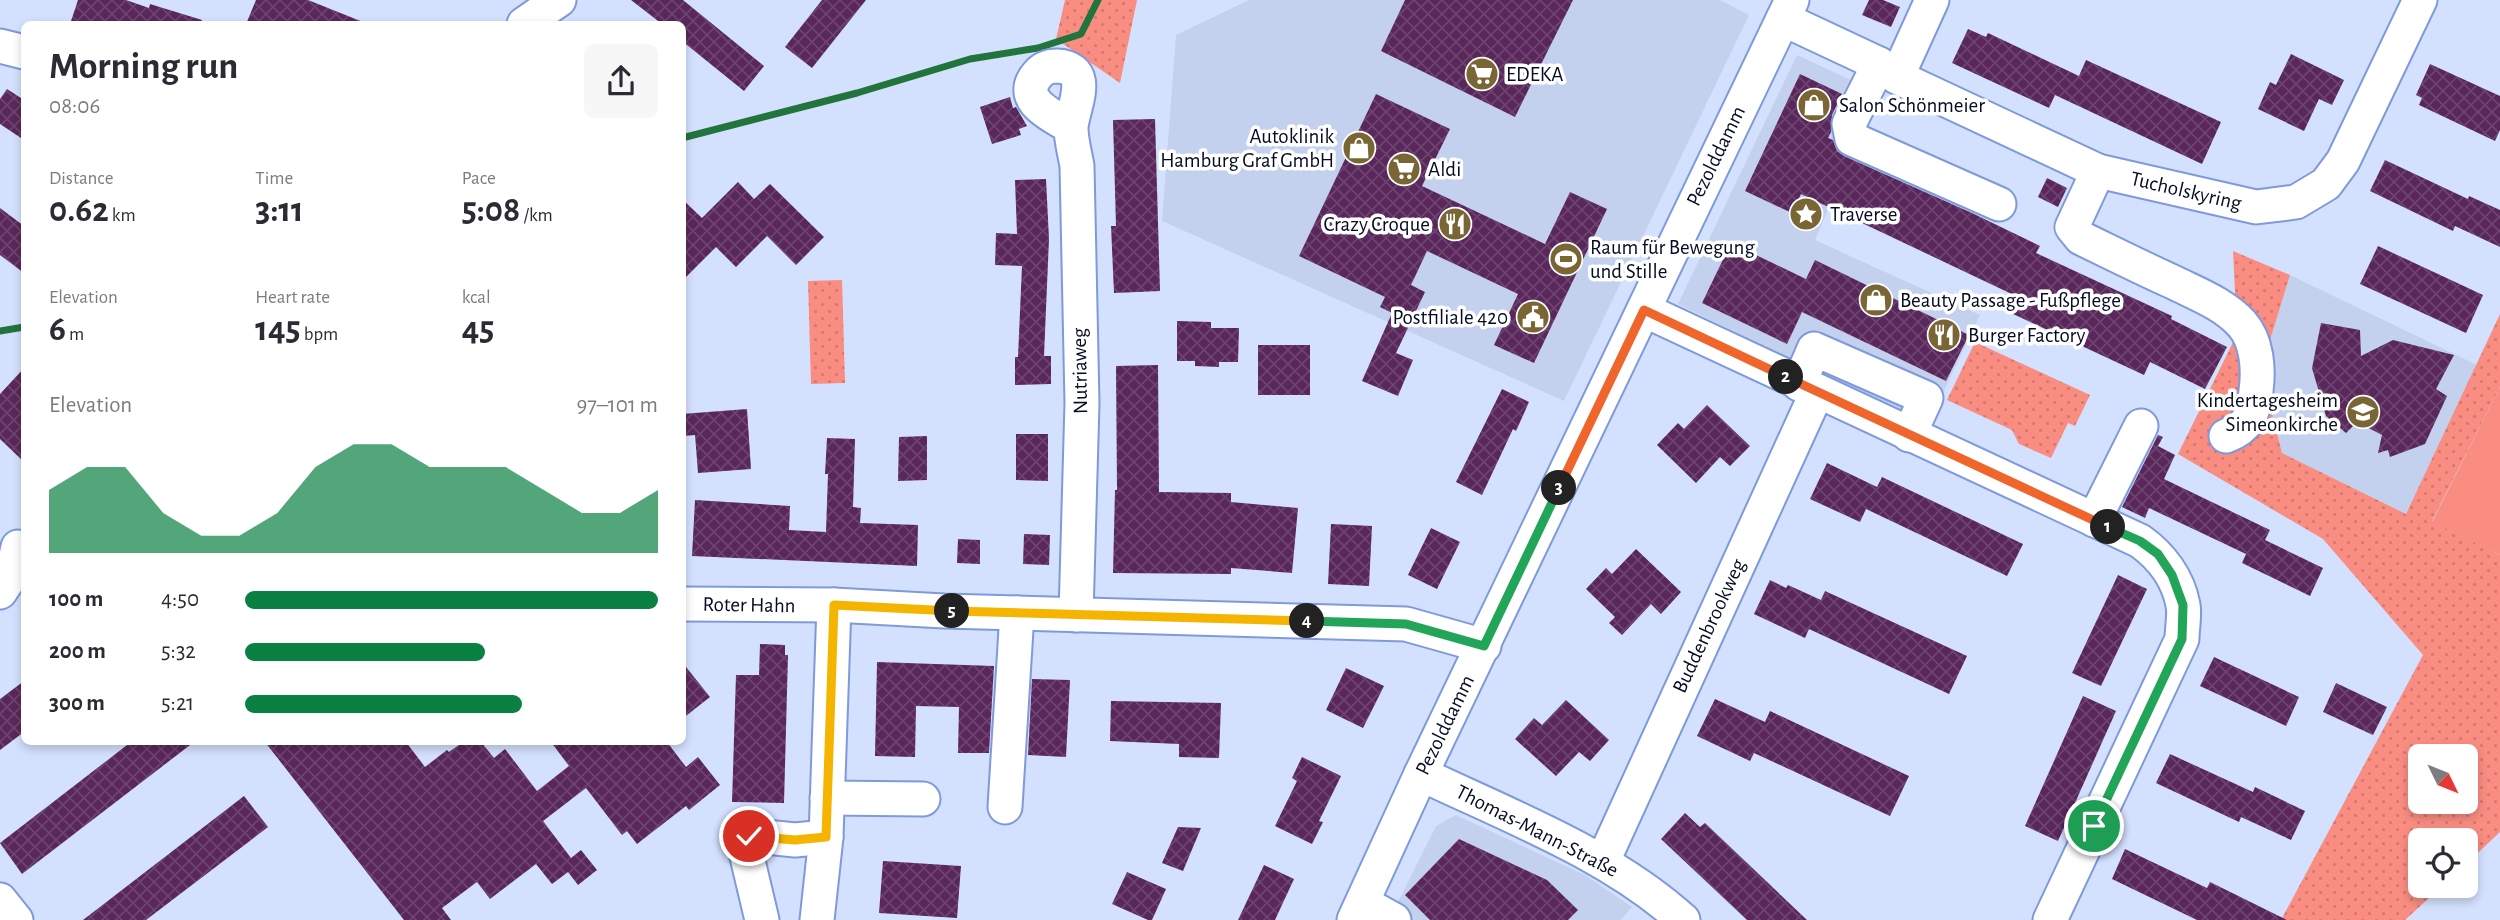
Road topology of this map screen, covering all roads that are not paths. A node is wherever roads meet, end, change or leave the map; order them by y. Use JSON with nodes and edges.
{"nodes":[{"id":1,"x":559,"y":0,"type":"edge"},
{"id":2,"x":1932,"y":0,"type":"edge"},
{"id":3,"x":2420,"y":0,"type":"edge"},
{"id":4,"x":1788,"y":9,"type":"edge"},
{"id":5,"x":528,"y":21,"type":"edge"},
{"id":6,"x":0,"y":46,"type":"edge"},
{"id":7,"x":21,"y":51,"type":"edge"},
{"id":8,"x":1888,"y":71,"type":"junction"},
{"id":9,"x":1071,"y":127,"type":"dead end"},
{"id":10,"x":2098,"y":171,"type":"junction"},
{"id":11,"x":1999,"y":204,"type":"dead end"},
{"id":12,"x":1644,"y":310,"type":"junction"},
{"id":13,"x":1808,"y":388,"type":"junction"},
{"id":14,"x":2141,"y":426,"type":"dead end"},
{"id":15,"x":2226,"y":436,"type":"dead end"},
{"id":16,"x":2094,"y":520,"type":"junction"},
{"id":17,"x":14,"y":546,"type":"edge"},
{"id":18,"x":0,"y":592,"type":"edge"},
{"id":19,"x":686,"y":604,"type":"edge"},
{"id":20,"x":834,"y":605,"type":"junction"},
{"id":21,"x":1017,"y":613,"type":"junction"},
{"id":22,"x":1076,"y":615,"type":"junction"},
{"id":23,"x":1484,"y":646,"type":"junction"},
{"id":24,"x":1421,"y":774,"type":"junction"},
{"id":25,"x":827,"y":798,"type":"junction"},
{"id":26,"x":923,"y":799,"type":"dead end"},
{"id":27,"x":1005,"y":807,"type":"dead end"},
{"id":28,"x":826,"y":837,"type":"junction"},
{"id":29,"x":1603,"y":861,"type":"junction"},
{"id":30,"x":0,"y":900,"type":"edge"},
{"id":31,"x":1358,"y":911,"type":"edge"},
{"id":32,"x":16,"y":920,"type":"edge"},
{"id":33,"x":762,"y":920,"type":"edge"},
{"id":34,"x":817,"y":920,"type":"edge"},
{"id":35,"x":1394,"y":920,"type":"edge"},
{"id":36,"x":1683,"y":920,"type":"edge"},
{"id":37,"x":2050,"y":920,"type":"edge"}],
"edges":[{"from":1,"to":5,"type":"street"},
{"from":2,"to":8,"type":"street"},
{"from":3,"to":10,"type":"street","name":"Tucholskyring"},
{"from":4,"to":8,"type":"street","name":"Tucholskyring"},
{"from":4,"to":12,"type":"street","name":"Pezolddamm"},
{"from":6,"to":7,"type":"street"},
{"from":8,"to":10,"type":"street","name":"Tucholskyring"},
{"from":8,"to":11,"type":"street"},
{"from":9,"to":22,"type":"street","name":"Nutriaweg"},
{"from":10,"to":15,"type":"street"},
{"from":12,"to":13,"type":"street"},
{"from":12,"to":23,"type":"street","name":"Pezolddamm"},
{"from":13,"to":16,"type":"street"},
{"from":13,"to":29,"type":"street","name":"Buddenbrookweg"},
{"from":14,"to":16,"type":"street"},
{"from":16,"to":37,"type":"street"},
{"from":17,"to":18,"type":"street"},
{"from":19,"to":20,"type":"street","name":"Roter Hahn"},
{"from":20,"to":21,"type":"street","name":"Roter Hahn"},
{"from":20,"to":25,"type":"street"},
{"from":21,"to":22,"type":"street","name":"Roter Hahn"},
{"from":21,"to":27,"type":"street"},
{"from":22,"to":23,"type":"street","name":"Roter Hahn"},
{"from":23,"to":24,"type":"street","name":"Pezolddamm"},
{"from":24,"to":29,"type":"street","name":"Thomas-Mann-Straße"},
{"from":24,"to":31,"type":"street","name":"Pezolddamm"},
{"from":25,"to":26,"type":"street"},
{"from":25,"to":28,"type":"street"},
{"from":28,"to":33,"type":"street"},
{"from":28,"to":34,"type":"street"},
{"from":29,"to":36,"type":"street","name":"Thomas-Mann-Straße"},
{"from":30,"to":32,"type":"street"},
{"from":31,"to":35,"type":"street"}]}
